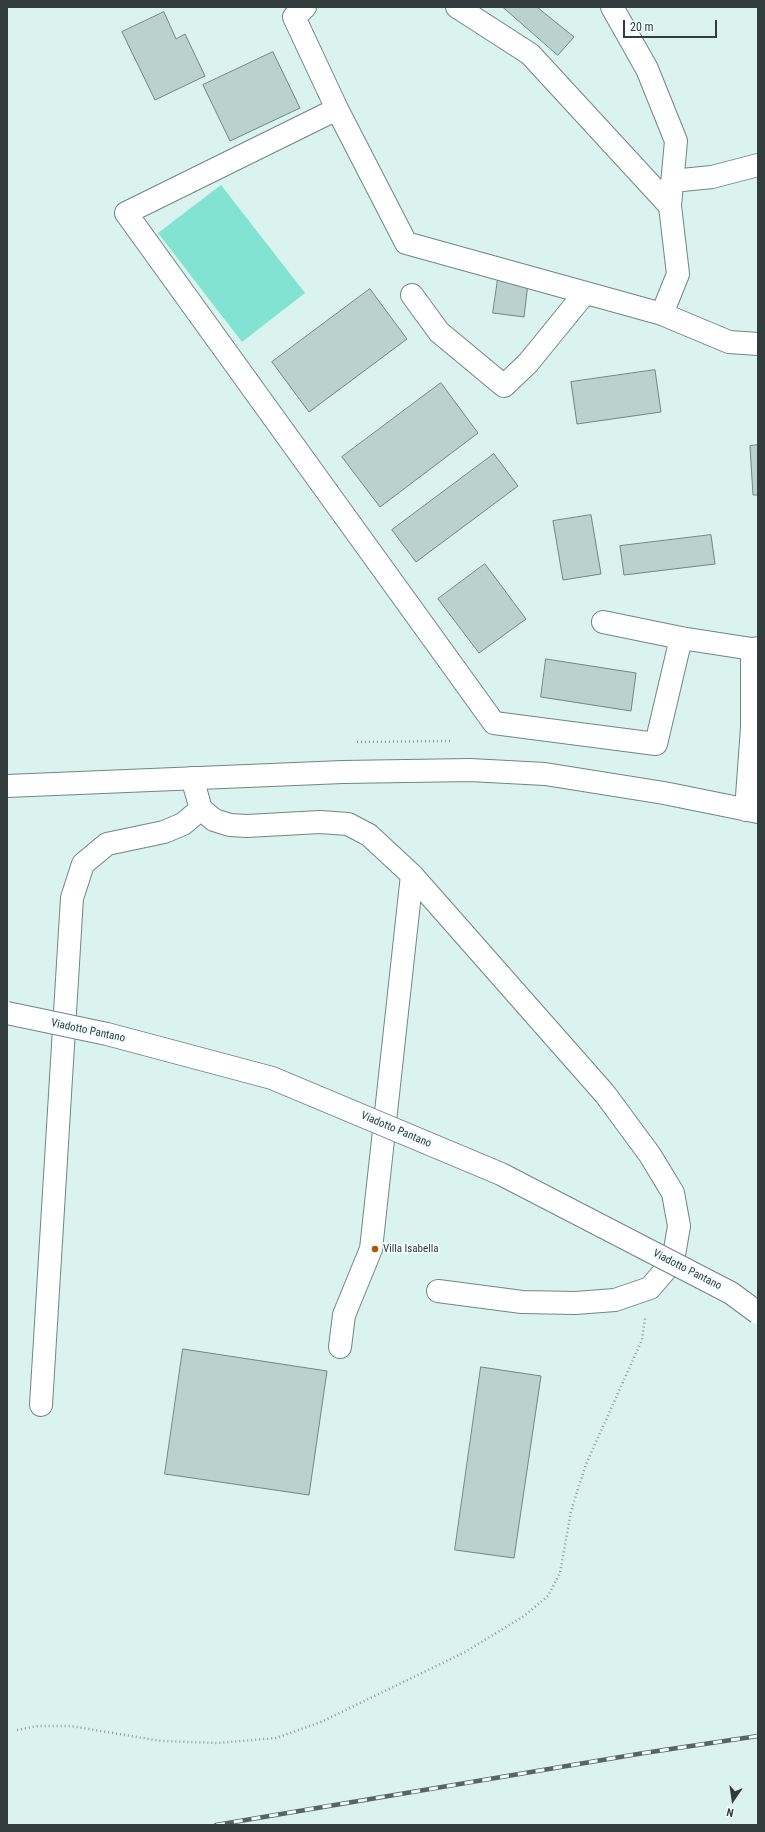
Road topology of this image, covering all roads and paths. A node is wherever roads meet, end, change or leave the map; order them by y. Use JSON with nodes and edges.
{"nodes":[{"id":1,"x":305,"y":7,"type":"edge"},
{"id":2,"x":457,"y":7,"type":"edge"},
{"id":3,"x":612,"y":7,"type":"edge"},
{"id":4,"x":337,"y":109,"type":"junction"},
{"id":5,"x":758,"y":165,"type":"edge"},
{"id":6,"x":672,"y":182,"type":"junction"},
{"id":7,"x":670,"y":206,"type":"junction"},
{"id":8,"x":585,"y":293,"type":"junction"},
{"id":9,"x":412,"y":295,"type":"dead end"},
{"id":10,"x":662,"y":314,"type":"junction"},
{"id":11,"x":758,"y":344,"type":"edge"},
{"id":12,"x":603,"y":622,"type":"dead end"},
{"id":13,"x":681,"y":638,"type":"junction"},
{"id":14,"x":755,"y":649,"type":"edge"},
{"id":15,"x":192,"y":778,"type":"junction"},
{"id":16,"x":7,"y":786,"type":"edge"},
{"id":17,"x":201,"y":808,"type":"junction"},
{"id":18,"x":752,"y":811,"type":"edge"},
{"id":19,"x":412,"y":876,"type":"junction"},
{"id":20,"x":7,"y":1013,"type":"edge"},
{"id":21,"x":650,"y":1288,"type":"junction"},
{"id":22,"x":438,"y":1291,"type":"dead end"},
{"id":23,"x":758,"y":1313,"type":"edge"},
{"id":24,"x":340,"y":1348,"type":"dead end"},
{"id":25,"x":41,"y":1405,"type":"dead end"},
{"id":26,"x":17,"y":1730,"type":"dead end"}],
"edges":[{"from":1,"to":4,"type":"main road"},
{"from":2,"to":7,"type":"main road"},
{"from":3,"to":6,"type":"main road"},
{"from":4,"to":8,"type":"main road"},
{"from":4,"to":13,"type":"main road"},
{"from":5,"to":6,"type":"main road"},
{"from":6,"to":7,"type":"main road"},
{"from":7,"to":10,"type":"main road"},
{"from":8,"to":9,"type":"main road"},
{"from":8,"to":10,"type":"main road"},
{"from":10,"to":11,"type":"main road"},
{"from":12,"to":13,"type":"main road"},
{"from":13,"to":14,"type":"main road"},
{"from":14,"to":18,"type":"main road"},
{"from":15,"to":16,"type":"main road"},
{"from":15,"to":17,"type":"main road"},
{"from":15,"to":18,"type":"main road"},
{"from":17,"to":19,"type":"main road"},
{"from":17,"to":25,"type":"main road"},
{"from":19,"to":21,"type":"main road"},
{"from":19,"to":24,"type":"main road"},
{"from":20,"to":23,"type":"main road","name":"Viadotto Pantano","bridge":true},
{"from":21,"to":22,"type":"main road"},
{"from":21,"to":26,"type":"path"}]}
